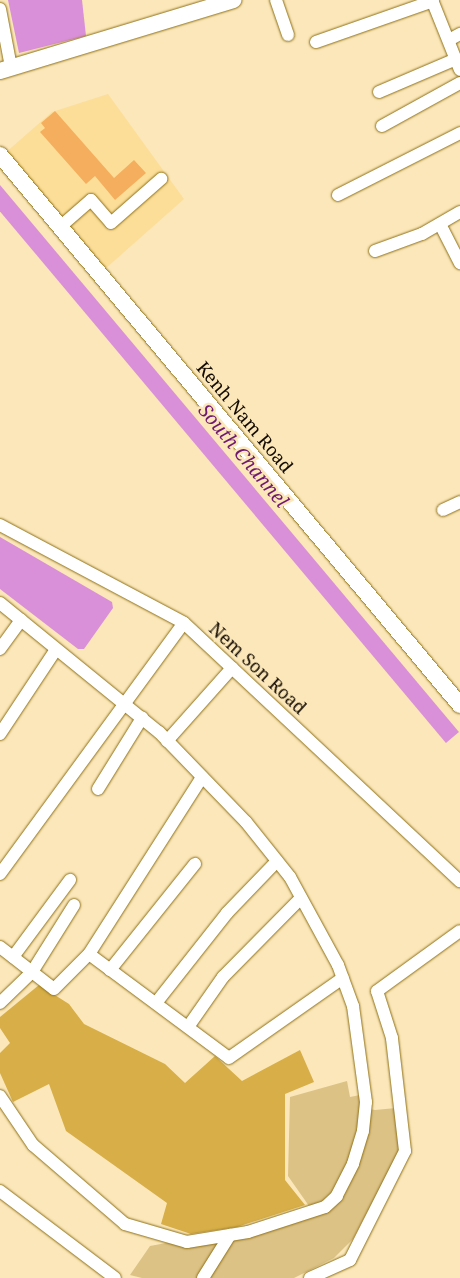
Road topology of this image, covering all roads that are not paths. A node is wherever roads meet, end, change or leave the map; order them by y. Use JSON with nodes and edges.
{"nodes":[{"id":1,"x":233,"y":0,"type":"edge"},
{"id":2,"x":276,"y":0,"type":"edge"},
{"id":3,"x":432,"y":1,"type":"edge"},
{"id":4,"x":0,"y":9,"type":"edge"},
{"id":5,"x":288,"y":35,"type":"dead end"},
{"id":6,"x":454,"y":37,"type":"edge"},
{"id":7,"x":316,"y":42,"type":"dead end"},
{"id":8,"x":458,"y":64,"type":"edge"},
{"id":9,"x":5,"y":69,"type":"edge"},
{"id":10,"x":460,"y":83,"type":"edge"},
{"id":11,"x":379,"y":92,"type":"dead end"},
{"id":12,"x":382,"y":126,"type":"dead end"},
{"id":13,"x":460,"y":133,"type":"edge"},
{"id":14,"x":0,"y":155,"type":"edge"},
{"id":15,"x":161,"y":179,"type":"dead end"},
{"id":16,"x":338,"y":196,"type":"dead end"},
{"id":17,"x":460,"y":212,"type":"edge"},
{"id":18,"x":440,"y":224,"type":"junction"},
{"id":19,"x":60,"y":227,"type":"junction"},
{"id":20,"x":375,"y":251,"type":"dead end"},
{"id":21,"x":460,"y":263,"type":"edge"},
{"id":22,"x":460,"y":502,"type":"edge"},
{"id":23,"x":443,"y":510,"type":"dead end"},
{"id":24,"x":0,"y":525,"type":"edge"},
{"id":25,"x":0,"y":603,"type":"edge"},
{"id":26,"x":21,"y":620,"type":"junction"},
{"id":27,"x":184,"y":623,"type":"junction"},
{"id":28,"x":0,"y":649,"type":"edge"},
{"id":29,"x":55,"y":651,"type":"junction"},
{"id":30,"x":232,"y":668,"type":"junction"},
{"id":31,"x":125,"y":704,"type":"junction"},
{"id":32,"x":460,"y":705,"type":"edge"},
{"id":33,"x":142,"y":718,"type":"junction"},
{"id":34,"x":0,"y":734,"type":"edge"},
{"id":35,"x":167,"y":741,"type":"junction"},
{"id":36,"x":202,"y":777,"type":"junction"},
{"id":37,"x":98,"y":789,"type":"dead end"},
{"id":38,"x":277,"y":861,"type":"junction"},
{"id":39,"x":195,"y":864,"type":"dead end"},
{"id":40,"x":0,"y":874,"type":"edge"},
{"id":41,"x":70,"y":880,"type":"dead end"},
{"id":42,"x":460,"y":881,"type":"edge"},
{"id":43,"x":301,"y":898,"type":"junction"},
{"id":44,"x":74,"y":906,"type":"dead end"},
{"id":45,"x":460,"y":931,"type":"edge"},
{"id":46,"x":0,"y":946,"type":"edge"},
{"id":47,"x":89,"y":954,"type":"junction"},
{"id":48,"x":13,"y":957,"type":"junction"},
{"id":49,"x":110,"y":970,"type":"junction"},
{"id":50,"x":32,"y":972,"type":"junction"},
{"id":51,"x":343,"y":978,"type":"junction"},
{"id":52,"x":0,"y":1003,"type":"edge"},
{"id":53,"x":156,"y":1003,"type":"junction"},
{"id":54,"x":188,"y":1027,"type":"junction"},
{"id":55,"x":0,"y":1096,"type":"edge"},
{"id":56,"x":0,"y":1191,"type":"edge"},
{"id":57,"x":230,"y":1235,"type":"junction"},
{"id":58,"x":115,"y":1278,"type":"edge"},
{"id":59,"x":203,"y":1278,"type":"edge"},
{"id":60,"x":310,"y":1278,"type":"edge"}],
"edges":[{"from":1,"to":9,"type":"main road"},
{"from":2,"to":5,"type":"street"},
{"from":3,"to":6,"type":"street"},
{"from":3,"to":7,"type":"street"},
{"from":4,"to":9,"type":"street"},
{"from":6,"to":8,"type":"street"},
{"from":8,"to":11,"type":"street"},
{"from":10,"to":12,"type":"street"},
{"from":13,"to":16,"type":"street"},
{"from":14,"to":19,"type":"main road","name":"Kenh Nam Road"},
{"from":15,"to":19,"type":"street"},
{"from":17,"to":18,"type":"street"},
{"from":18,"to":20,"type":"street"},
{"from":18,"to":21,"type":"street"},
{"from":19,"to":32,"type":"main road","name":"Kenh Nam Road"},
{"from":22,"to":23,"type":"street"},
{"from":24,"to":27,"type":"street","name":"Nem Son Road"},
{"from":25,"to":26,"type":"street"},
{"from":26,"to":28,"type":"street"},
{"from":26,"to":29,"type":"street"},
{"from":27,"to":30,"type":"street","name":"Nem Son Road"},
{"from":27,"to":31,"type":"street"},
{"from":29,"to":31,"type":"street"},
{"from":29,"to":34,"type":"street"},
{"from":30,"to":35,"type":"street"},
{"from":30,"to":42,"type":"street","name":"Nem Son Road"},
{"from":31,"to":33,"type":"street"},
{"from":31,"to":40,"type":"street"},
{"from":33,"to":35,"type":"street"},
{"from":33,"to":37,"type":"street"},
{"from":35,"to":36,"type":"street"},
{"from":36,"to":38,"type":"street"},
{"from":36,"to":47,"type":"street"},
{"from":38,"to":43,"type":"street"},
{"from":38,"to":53,"type":"street"},
{"from":39,"to":49,"type":"street"},
{"from":41,"to":48,"type":"street"},
{"from":43,"to":51,"type":"street"},
{"from":43,"to":54,"type":"street"},
{"from":44,"to":50,"type":"street"},
{"from":45,"to":60,"type":"street"},
{"from":46,"to":48,"type":"street"},
{"from":47,"to":49,"type":"street"},
{"from":47,"to":50,"type":"street"},
{"from":48,"to":50,"type":"street"},
{"from":49,"to":53,"type":"street"},
{"from":50,"to":52,"type":"street"},
{"from":51,"to":54,"type":"street"},
{"from":51,"to":57,"type":"street"},
{"from":53,"to":54,"type":"street"},
{"from":55,"to":57,"type":"street"},
{"from":56,"to":58,"type":"street"},
{"from":57,"to":59,"type":"street"}]}
